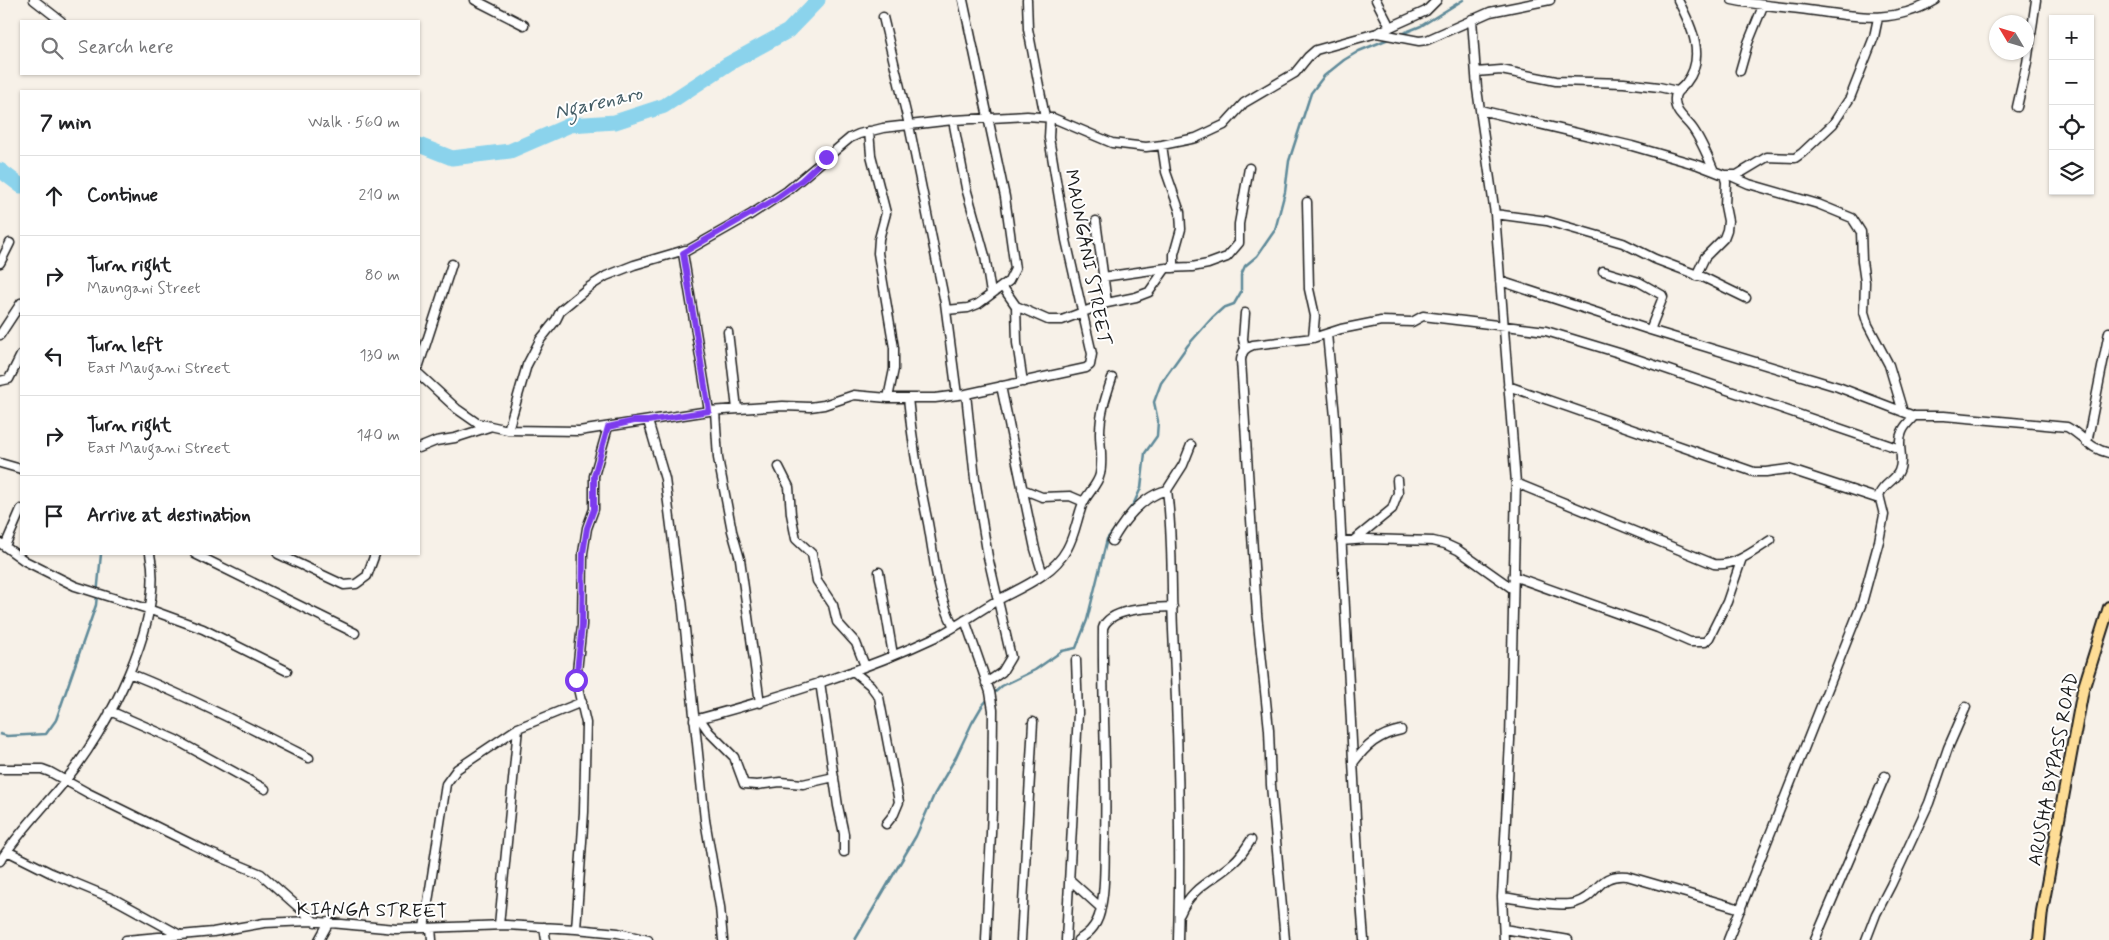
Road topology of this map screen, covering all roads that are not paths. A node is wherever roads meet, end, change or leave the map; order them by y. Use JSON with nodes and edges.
{"nodes":[{"id":1,"x":34,"y":0,"type":"edge"},
{"id":2,"x":475,"y":0,"type":"edge"},
{"id":3,"x":963,"y":0,"type":"edge"},
{"id":4,"x":1027,"y":0,"type":"edge"},
{"id":5,"x":1376,"y":0,"type":"edge"},
{"id":6,"x":1437,"y":0,"type":"edge"},
{"id":7,"x":1550,"y":0,"type":"edge"},
{"id":8,"x":1678,"y":0,"type":"edge"},
{"id":9,"x":1732,"y":0,"type":"edge"},
{"id":10,"x":1935,"y":0,"type":"edge"},
{"id":11,"x":2036,"y":0,"type":"edge"},
{"id":12,"x":1763,"y":6,"type":"junction"},
{"id":13,"x":883,"y":17,"type":"dead end"},
{"id":14,"x":1472,"y":18,"type":"junction"},
{"id":15,"x":1878,"y":18,"type":"junction"},
{"id":16,"x":60,"y":20,"type":"edge"},
{"id":17,"x":524,"y":25,"type":"dead end"},
{"id":18,"x":1390,"y":27,"type":"junction"},
{"id":19,"x":1377,"y":33,"type":"junction"},
{"id":20,"x":1740,"y":70,"type":"dead end"},
{"id":21,"x":1476,"y":72,"type":"junction"},
{"id":22,"x":1676,"y":91,"type":"junction"},
{"id":23,"x":2017,"y":107,"type":"dead end"},
{"id":24,"x":1480,"y":110,"type":"junction"},
{"id":25,"x":1047,"y":117,"type":"junction"},
{"id":26,"x":988,"y":118,"type":"junction"},
{"id":27,"x":954,"y":120,"type":"junction"},
{"id":28,"x":909,"y":125,"type":"junction"},
{"id":29,"x":870,"y":131,"type":"junction"},
{"id":30,"x":1162,"y":145,"type":"junction"},
{"id":31,"x":1249,"y":168,"type":"dead end"},
{"id":32,"x":1714,"y":171,"type":"junction"},
{"id":33,"x":1727,"y":175,"type":"junction"},
{"id":34,"x":1307,"y":202,"type":"dead end"},
{"id":35,"x":1495,"y":214,"type":"junction"},
{"id":36,"x":1096,"y":221,"type":"dead end"},
{"id":37,"x":10,"y":243,"type":"dead end"},
{"id":38,"x":685,"y":250,"type":"junction"},
{"id":39,"x":0,"y":263,"type":"edge"},
{"id":40,"x":452,"y":264,"type":"dead end"},
{"id":41,"x":1166,"y":268,"type":"junction"},
{"id":42,"x":1174,"y":268,"type":"junction"},
{"id":43,"x":1603,"y":271,"type":"dead end"},
{"id":44,"x":1696,"y":276,"type":"junction"},
{"id":45,"x":1103,"y":277,"type":"junction"},
{"id":46,"x":1500,"y":280,"type":"junction"},
{"id":47,"x":1002,"y":286,"type":"junction"},
{"id":48,"x":991,"y":293,"type":"junction"},
{"id":49,"x":1746,"y":298,"type":"dead end"},
{"id":50,"x":1106,"y":303,"type":"junction"},
{"id":51,"x":20,"y":305,"type":"edge"},
{"id":52,"x":1016,"y":306,"type":"junction"},
{"id":53,"x":946,"y":310,"type":"junction"},
{"id":54,"x":1082,"y":312,"type":"junction"},
{"id":55,"x":1245,"y":313,"type":"dead end"},
{"id":56,"x":1505,"y":327,"type":"junction"},
{"id":57,"x":1650,"y":330,"type":"junction"},
{"id":58,"x":728,"y":332,"type":"dead end"},
{"id":59,"x":2109,"y":332,"type":"edge"},
{"id":60,"x":1327,"y":334,"type":"junction"},
{"id":61,"x":0,"y":335,"type":"edge"},
{"id":62,"x":1313,"y":338,"type":"junction"},
{"id":63,"x":1245,"y":348,"type":"junction"},
{"id":64,"x":20,"y":358,"type":"edge"},
{"id":65,"x":420,"y":362,"type":"edge"},
{"id":66,"x":420,"y":375,"type":"edge"},
{"id":67,"x":1112,"y":378,"type":"dead end"},
{"id":68,"x":0,"y":380,"type":"edge"},
{"id":69,"x":1023,"y":382,"type":"junction"},
{"id":70,"x":1001,"y":386,"type":"junction"},
{"id":71,"x":1508,"y":386,"type":"junction"},
{"id":72,"x":966,"y":394,"type":"junction"},
{"id":73,"x":957,"y":395,"type":"junction"},
{"id":74,"x":888,"y":398,"type":"junction"},
{"id":75,"x":908,"y":398,"type":"junction"},
{"id":76,"x":737,"y":409,"type":"junction"},
{"id":77,"x":712,"y":411,"type":"junction"},
{"id":78,"x":1902,"y":412,"type":"junction"},
{"id":79,"x":1914,"y":416,"type":"junction"},
{"id":80,"x":648,"y":421,"type":"junction"},
{"id":81,"x":489,"y":426,"type":"junction"},
{"id":82,"x":608,"y":427,"type":"junction"},
{"id":83,"x":508,"y":430,"type":"junction"},
{"id":84,"x":2086,"y":443,"type":"junction"},
{"id":85,"x":1191,"y":445,"type":"dead end"},
{"id":86,"x":420,"y":448,"type":"edge"},
{"id":87,"x":1900,"y":449,"type":"junction"},
{"id":88,"x":2109,"y":453,"type":"edge"},
{"id":89,"x":0,"y":463,"type":"edge"},
{"id":90,"x":779,"y":467,"type":"dead end"},
{"id":91,"x":20,"y":469,"type":"edge"},
{"id":92,"x":1397,"y":480,"type":"dead end"},
{"id":93,"x":1516,"y":483,"type":"junction"},
{"id":94,"x":1022,"y":488,"type":"junction"},
{"id":95,"x":1167,"y":490,"type":"junction"},
{"id":96,"x":1879,"y":499,"type":"junction"},
{"id":97,"x":1084,"y":502,"type":"junction"},
{"id":98,"x":20,"y":511,"type":"edge"},
{"id":99,"x":1112,"y":540,"type":"dead end"},
{"id":100,"x":1354,"y":540,"type":"junction"},
{"id":101,"x":1771,"y":540,"type":"dead end"},
{"id":102,"x":1341,"y":541,"type":"junction"},
{"id":103,"x":2,"y":544,"type":"edge"},
{"id":104,"x":150,"y":555,"type":"edge"},
{"id":105,"x":197,"y":555,"type":"edge"},
{"id":106,"x":280,"y":555,"type":"edge"},
{"id":107,"x":375,"y":555,"type":"edge"},
{"id":108,"x":1742,"y":558,"type":"junction"},
{"id":109,"x":878,"y":572,"type":"dead end"},
{"id":110,"x":1043,"y":575,"type":"junction"},
{"id":111,"x":1514,"y":576,"type":"junction"},
{"id":112,"x":1513,"y":589,"type":"junction"},
{"id":113,"x":997,"y":600,"type":"junction"},
{"id":114,"x":1173,"y":607,"type":"junction"},
{"id":115,"x":2109,"y":607,"type":"edge"},
{"id":116,"x":148,"y":609,"type":"junction"},
{"id":117,"x":965,"y":620,"type":"junction"},
{"id":118,"x":954,"y":627,"type":"junction"},
{"id":119,"x":355,"y":633,"type":"dead end"},
{"id":120,"x":893,"y":655,"type":"junction"},
{"id":121,"x":1076,"y":660,"type":"dead end"},
{"id":122,"x":866,"y":666,"type":"junction"},
{"id":123,"x":286,"y":671,"type":"dead end"},
{"id":124,"x":853,"y":671,"type":"junction"},
{"id":125,"x":129,"y":673,"type":"junction"},
{"id":126,"x":820,"y":682,"type":"junction"},
{"id":127,"x":986,"y":683,"type":"junction"},
{"id":128,"x":582,"y":702,"type":"junction"},
{"id":129,"x":760,"y":703,"type":"junction"},
{"id":130,"x":1966,"y":706,"type":"dead end"},
{"id":131,"x":110,"y":711,"type":"junction"},
{"id":132,"x":697,"y":720,"type":"junction"},
{"id":133,"x":1033,"y":722,"type":"dead end"},
{"id":134,"x":518,"y":728,"type":"junction"},
{"id":135,"x":1401,"y":730,"type":"dead end"},
{"id":136,"x":309,"y":758,"type":"dead end"},
{"id":137,"x":1353,"y":763,"type":"junction"},
{"id":138,"x":0,"y":770,"type":"edge"},
{"id":139,"x":1885,"y":776,"type":"dead end"},
{"id":140,"x":834,"y":777,"type":"junction"},
{"id":141,"x":65,"y":780,"type":"junction"},
{"id":142,"x":265,"y":789,"type":"dead end"},
{"id":143,"x":886,"y":824,"type":"dead end"},
{"id":144,"x":1251,"y":840,"type":"dead end"},
{"id":145,"x":7,"y":851,"type":"junction"},
{"id":146,"x":844,"y":852,"type":"dead end"},
{"id":147,"x":0,"y":861,"type":"edge"},
{"id":148,"x":1069,"y":879,"type":"junction"},
{"id":149,"x":1502,"y":897,"type":"junction"},
{"id":150,"x":1101,"y":908,"type":"junction"},
{"id":151,"x":1741,"y":909,"type":"junction"},
{"id":152,"x":1179,"y":918,"type":"junction"},
{"id":153,"x":315,"y":922,"type":"junction"},
{"id":154,"x":329,"y":922,"type":"junction"},
{"id":155,"x":500,"y":925,"type":"junction"},
{"id":156,"x":544,"y":927,"type":"junction"},
{"id":157,"x":428,"y":928,"type":"junction"},
{"id":158,"x":576,"y":928,"type":"junction"},
{"id":159,"x":1504,"y":929,"type":"junction"},
{"id":160,"x":180,"y":935,"type":"junction"},
{"id":161,"x":160,"y":939,"type":"edge"},
{"id":162,"x":126,"y":940,"type":"edge"},
{"id":163,"x":319,"y":940,"type":"edge"},
{"id":164,"x":432,"y":940,"type":"edge"},
{"id":165,"x":546,"y":940,"type":"edge"},
{"id":166,"x":648,"y":940,"type":"edge"},
{"id":167,"x":723,"y":940,"type":"edge"},
{"id":168,"x":986,"y":940,"type":"edge"},
{"id":169,"x":1021,"y":940,"type":"edge"},
{"id":170,"x":1066,"y":940,"type":"edge"},
{"id":171,"x":1078,"y":940,"type":"edge"},
{"id":172,"x":1178,"y":940,"type":"edge"},
{"id":173,"x":1286,"y":940,"type":"edge"},
{"id":174,"x":1364,"y":940,"type":"edge"},
{"id":175,"x":1504,"y":940,"type":"edge"},
{"id":176,"x":1568,"y":940,"type":"edge"},
{"id":177,"x":1728,"y":940,"type":"edge"},
{"id":178,"x":1815,"y":940,"type":"edge"},
{"id":179,"x":1866,"y":940,"type":"edge"},
{"id":180,"x":2038,"y":940,"type":"edge"}],
"edges":[{"from":1,"to":16,"type":"street"},
{"from":2,"to":17,"type":"street"},
{"from":3,"to":26,"type":"street"},
{"from":4,"to":25,"type":"street","name":"MAUNGANI STREET"},
{"from":5,"to":18,"type":"street"},
{"from":6,"to":18,"type":"street"},
{"from":7,"to":14,"type":"street"},
{"from":8,"to":22,"type":"street"},
{"from":9,"to":12,"type":"street"},
{"from":10,"to":15,"type":"street"},
{"from":11,"to":23,"type":"street"},
{"from":12,"to":15,"type":"street"},
{"from":12,"to":20,"type":"street"},
{"from":13,"to":28,"type":"street"},
{"from":14,"to":19,"type":"street"},
{"from":14,"to":21,"type":"street"},
{"from":15,"to":33,"type":"street"},
{"from":18,"to":19,"type":"street"},
{"from":19,"to":30,"type":"street"},
{"from":21,"to":22,"type":"street"},
{"from":21,"to":24,"type":"street"},
{"from":22,"to":32,"type":"street"},
{"from":24,"to":32,"type":"street"},
{"from":24,"to":35,"type":"street"},
{"from":25,"to":26,"type":"street"},
{"from":25,"to":30,"type":"street"},
{"from":25,"to":54,"type":"street","name":"MAUNGANI STREET"},
{"from":26,"to":27,"type":"street"},
{"from":26,"to":47,"type":"street"},
{"from":27,"to":28,"type":"street"},
{"from":27,"to":48,"type":"street"},
{"from":28,"to":29,"type":"street"},
{"from":28,"to":53,"type":"street"},
{"from":29,"to":38,"type":"street"},
{"from":29,"to":74,"type":"street"},
{"from":30,"to":42,"type":"street"},
{"from":31,"to":42,"type":"street"},
{"from":32,"to":33,"type":"street"},
{"from":33,"to":44,"type":"street"},
{"from":33,"to":78,"type":"street"},
{"from":34,"to":62,"type":"street"},
{"from":35,"to":44,"type":"street"},
{"from":35,"to":46,"type":"street"},
{"from":36,"to":45,"type":"street"},
{"from":37,"to":39,"type":"street"},
{"from":38,"to":77,"type":"street"},
{"from":38,"to":83,"type":"street"},
{"from":40,"to":65,"type":"street"},
{"from":41,"to":42,"type":"street"},
{"from":41,"to":45,"type":"street"},
{"from":41,"to":50,"type":"street"},
{"from":43,"to":57,"type":"street"},
{"from":44,"to":49,"type":"street"},
{"from":45,"to":50,"type":"street"},
{"from":46,"to":56,"type":"street"},
{"from":46,"to":57,"type":"street"},
{"from":47,"to":48,"type":"street"},
{"from":47,"to":52,"type":"street"},
{"from":48,"to":53,"type":"street"},
{"from":50,"to":54,"type":"street"},
{"from":51,"to":61,"type":"street"},
{"from":52,"to":54,"type":"street"},
{"from":52,"to":69,"type":"street"},
{"from":53,"to":73,"type":"street"},
{"from":54,"to":69,"type":"street","name":"MAUNGANI STREET"},
{"from":55,"to":63,"type":"street"},
{"from":56,"to":60,"type":"street"},
{"from":56,"to":71,"type":"street"},
{"from":56,"to":87,"type":"street"},
{"from":57,"to":78,"type":"street"},
{"from":58,"to":76,"type":"street"},
{"from":59,"to":84,"type":"street"},
{"from":60,"to":62,"type":"street"},
{"from":60,"to":102,"type":"street"},
{"from":62,"to":63,"type":"street"},
{"from":63,"to":173,"type":"street"},
{"from":64,"to":68,"type":"street"},
{"from":66,"to":81,"type":"street","name":"MAUNGANI STREET"},
{"from":67,"to":97,"type":"street"},
{"from":69,"to":70,"type":"street","name":"MAUNGANI STREET"},
{"from":70,"to":72,"type":"street","name":"MAUNGANI STREET"},
{"from":70,"to":94,"type":"street"},
{"from":71,"to":93,"type":"street"},
{"from":71,"to":96,"type":"street"},
{"from":72,"to":73,"type":"street","name":"MAUNGANI STREET"},
{"from":72,"to":113,"type":"street"},
{"from":73,"to":75,"type":"street","name":"MAUNGANI STREET"},
{"from":74,"to":75,"type":"street","name":"MAUNGANI STREET"},
{"from":74,"to":76,"type":"street","name":"MAUNGANI STREET"},
{"from":75,"to":118,"type":"street"},
{"from":76,"to":77,"type":"street","name":"MAUNGANI STREET"},
{"from":77,"to":80,"type":"street","name":"MAUNGANI STREET"},
{"from":77,"to":129,"type":"street"},
{"from":78,"to":79,"type":"street"},
{"from":79,"to":84,"type":"street"},
{"from":79,"to":87,"type":"street"},
{"from":80,"to":82,"type":"street","name":"MAUNGANI STREET"},
{"from":80,"to":132,"type":"street"},
{"from":81,"to":83,"type":"street","name":"MAUNGANI STREET"},
{"from":81,"to":86,"type":"street"},
{"from":82,"to":83,"type":"street","name":"MAUNGANI STREET"},
{"from":82,"to":128,"type":"street"},
{"from":84,"to":88,"type":"street"},
{"from":85,"to":95,"type":"street"},
{"from":87,"to":96,"type":"street"},
{"from":89,"to":91,"type":"street"},
{"from":90,"to":122,"type":"street"},
{"from":92,"to":100,"type":"street"},
{"from":93,"to":108,"type":"street"},
{"from":93,"to":111,"type":"street"},
{"from":94,"to":97,"type":"street"},
{"from":94,"to":110,"type":"street"},
{"from":95,"to":99,"type":"street"},
{"from":95,"to":114,"type":"street"},
{"from":96,"to":151,"type":"street"},
{"from":97,"to":110,"type":"street"},
{"from":98,"to":103,"type":"street"},
{"from":100,"to":102,"type":"street"},
{"from":100,"to":112,"type":"street"},
{"from":101,"to":108,"type":"street"},
{"from":102,"to":137,"type":"street"},
{"from":103,"to":116,"type":"street"},
{"from":104,"to":116,"type":"street"},
{"from":105,"to":119,"type":"street"},
{"from":106,"to":107,"type":"street"},
{"from":108,"to":111,"type":"street"},
{"from":109,"to":120,"type":"street"},
{"from":110,"to":113,"type":"street"},
{"from":111,"to":112,"type":"street"},
{"from":112,"to":149,"type":"street"},
{"from":113,"to":117,"type":"street"},
{"from":113,"to":127,"type":"street"},
{"from":114,"to":150,"type":"street"},
{"from":114,"to":152,"type":"street"},
{"from":115,"to":180,"type":"main road","name":"ARUSHA BYPASS ROAD"},
{"from":116,"to":123,"type":"street"},
{"from":116,"to":125,"type":"street"},
{"from":117,"to":118,"type":"street"},
{"from":117,"to":127,"type":"street"},
{"from":118,"to":120,"type":"street"},
{"from":120,"to":122,"type":"street"},
{"from":121,"to":148,"type":"street"},
{"from":122,"to":124,"type":"street"},
{"from":124,"to":126,"type":"street"},
{"from":124,"to":143,"type":"street"},
{"from":125,"to":131,"type":"street"},
{"from":125,"to":136,"type":"street"},
{"from":126,"to":129,"type":"street"},
{"from":126,"to":140,"type":"street"},
{"from":127,"to":168,"type":"street"},
{"from":128,"to":134,"type":"street"},
{"from":128,"to":158,"type":"street"},
{"from":129,"to":132,"type":"street"},
{"from":130,"to":179,"type":"street"},
{"from":131,"to":141,"type":"street"},
{"from":131,"to":142,"type":"street"},
{"from":132,"to":140,"type":"street"},
{"from":132,"to":167,"type":"street"},
{"from":133,"to":169,"type":"street"},
{"from":134,"to":155,"type":"street"},
{"from":134,"to":157,"type":"street"},
{"from":135,"to":137,"type":"street"},
{"from":137,"to":174,"type":"street"},
{"from":138,"to":141,"type":"street"},
{"from":139,"to":178,"type":"street"},
{"from":140,"to":146,"type":"street"},
{"from":141,"to":145,"type":"street"},
{"from":141,"to":153,"type":"street"},
{"from":144,"to":152,"type":"street"},
{"from":145,"to":147,"type":"street"},
{"from":145,"to":160,"type":"street"},
{"from":148,"to":150,"type":"street"},
{"from":148,"to":170,"type":"street"},
{"from":149,"to":151,"type":"street"},
{"from":149,"to":159,"type":"street"},
{"from":150,"to":171,"type":"street"},
{"from":151,"to":177,"type":"street"},
{"from":152,"to":172,"type":"street"},
{"from":153,"to":154,"type":"street","name":"KIANGA STREET"},
{"from":153,"to":160,"type":"street","name":"KIANGA STREET"},
{"from":154,"to":157,"type":"street","name":"KIANGA STREET"},
{"from":154,"to":163,"type":"street"},
{"from":155,"to":156,"type":"street","name":"KIANGA STREET"},
{"from":155,"to":157,"type":"street","name":"KIANGA STREET"},
{"from":156,"to":158,"type":"street","name":"KIANGA STREET"},
{"from":156,"to":165,"type":"street"},
{"from":157,"to":164,"type":"street"},
{"from":158,"to":166,"type":"street","name":"KIANGA STREET"},
{"from":159,"to":175,"type":"street"},
{"from":159,"to":176,"type":"street"},
{"from":160,"to":161,"type":"street","name":"KIANGA STREET"},
{"from":161,"to":162,"type":"street","name":"KIANGA STREET"}]}
